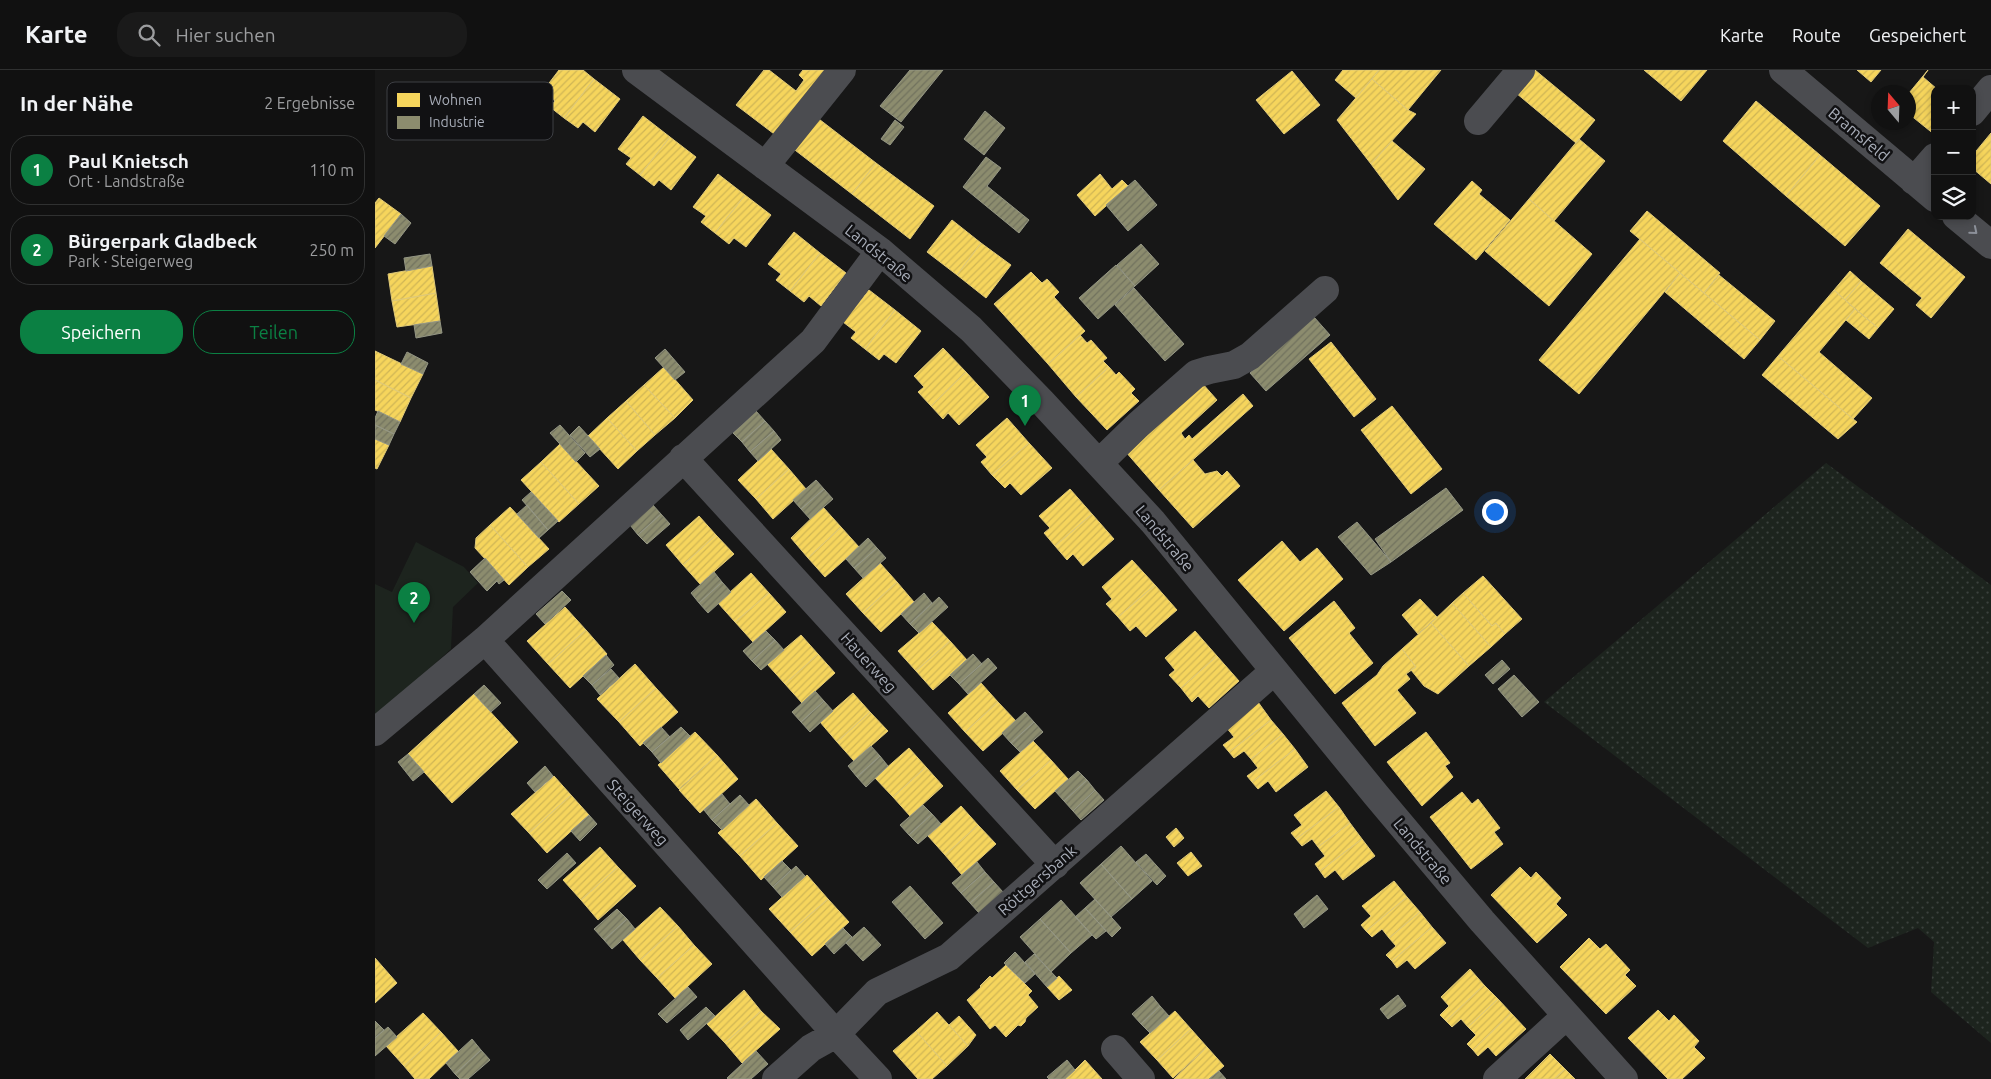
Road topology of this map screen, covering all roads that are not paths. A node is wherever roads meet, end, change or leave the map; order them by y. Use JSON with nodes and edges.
{"nodes":[{"id":1,"x":636,"y":70,"type":"edge"},
{"id":2,"x":841,"y":70,"type":"edge"},
{"id":3,"x":1521,"y":70,"type":"edge"},
{"id":4,"x":1783,"y":70,"type":"edge"},
{"id":5,"x":1991,"y":89,"type":"edge"},
{"id":6,"x":1976,"y":107,"type":"edge"},
{"id":7,"x":1478,"y":121,"type":"dead end"},
{"id":8,"x":1931,"y":162,"type":"edge"},
{"id":9,"x":765,"y":166,"type":"junction"},
{"id":10,"x":1914,"y":181,"type":"junction"},
{"id":11,"x":1931,"y":195,"type":"edge"},
{"id":12,"x":1961,"y":220,"type":"edge"},
{"id":13,"x":1991,"y":245,"type":"edge"},
{"id":14,"x":880,"y":251,"type":"junction"},
{"id":15,"x":1325,"y":290,"type":"dead end"},
{"id":16,"x":683,"y":458,"type":"junction"},
{"id":17,"x":1099,"y":463,"type":"junction"},
{"id":18,"x":485,"y":640,"type":"junction"},
{"id":19,"x":1274,"y":671,"type":"junction"},
{"id":20,"x":375,"y":732,"type":"edge"},
{"id":21,"x":1055,"y":865,"type":"junction"},
{"id":22,"x":1566,"y":1016,"type":"junction"},
{"id":23,"x":837,"y":1034,"type":"junction"},
{"id":24,"x":1115,"y":1049,"type":"dead end"},
{"id":25,"x":776,"y":1079,"type":"edge"},
{"id":26,"x":878,"y":1079,"type":"edge"},
{"id":27,"x":1141,"y":1079,"type":"edge"},
{"id":28,"x":1497,"y":1079,"type":"edge"},
{"id":29,"x":1624,"y":1079,"type":"edge"}],
"edges":[{"from":1,"to":9,"type":"street","name":"Landstraße"},
{"from":2,"to":9,"type":"street"},
{"from":3,"to":7,"type":"street"},
{"from":4,"to":10,"type":"street","name":"Bramsfeld"},
{"from":5,"to":6,"type":"street"},
{"from":8,"to":10,"type":"street"},
{"from":9,"to":14,"type":"street","name":"Landstraße"},
{"from":10,"to":11,"type":"street","name":"Bramsfeld"},
{"from":12,"to":13,"type":"street","one_way":true},
{"from":14,"to":16,"type":"street"},
{"from":14,"to":17,"type":"street","name":"Landstraße"},
{"from":15,"to":17,"type":"street"},
{"from":16,"to":18,"type":"street"},
{"from":16,"to":21,"type":"street","name":"Hauerweg"},
{"from":17,"to":19,"type":"street","name":"Landstraße"},
{"from":18,"to":20,"type":"street"},
{"from":18,"to":23,"type":"street","name":"Steigerweg"},
{"from":19,"to":21,"type":"street","name":"Röttgersbank"},
{"from":19,"to":22,"type":"street","name":"Landstraße"},
{"from":21,"to":23,"type":"street","name":"Röttgersbank"},
{"from":22,"to":28,"type":"street"},
{"from":22,"to":29,"type":"street","name":"Landstraße"},
{"from":23,"to":25,"type":"street"},
{"from":23,"to":26,"type":"street"},
{"from":24,"to":27,"type":"street"}]}
